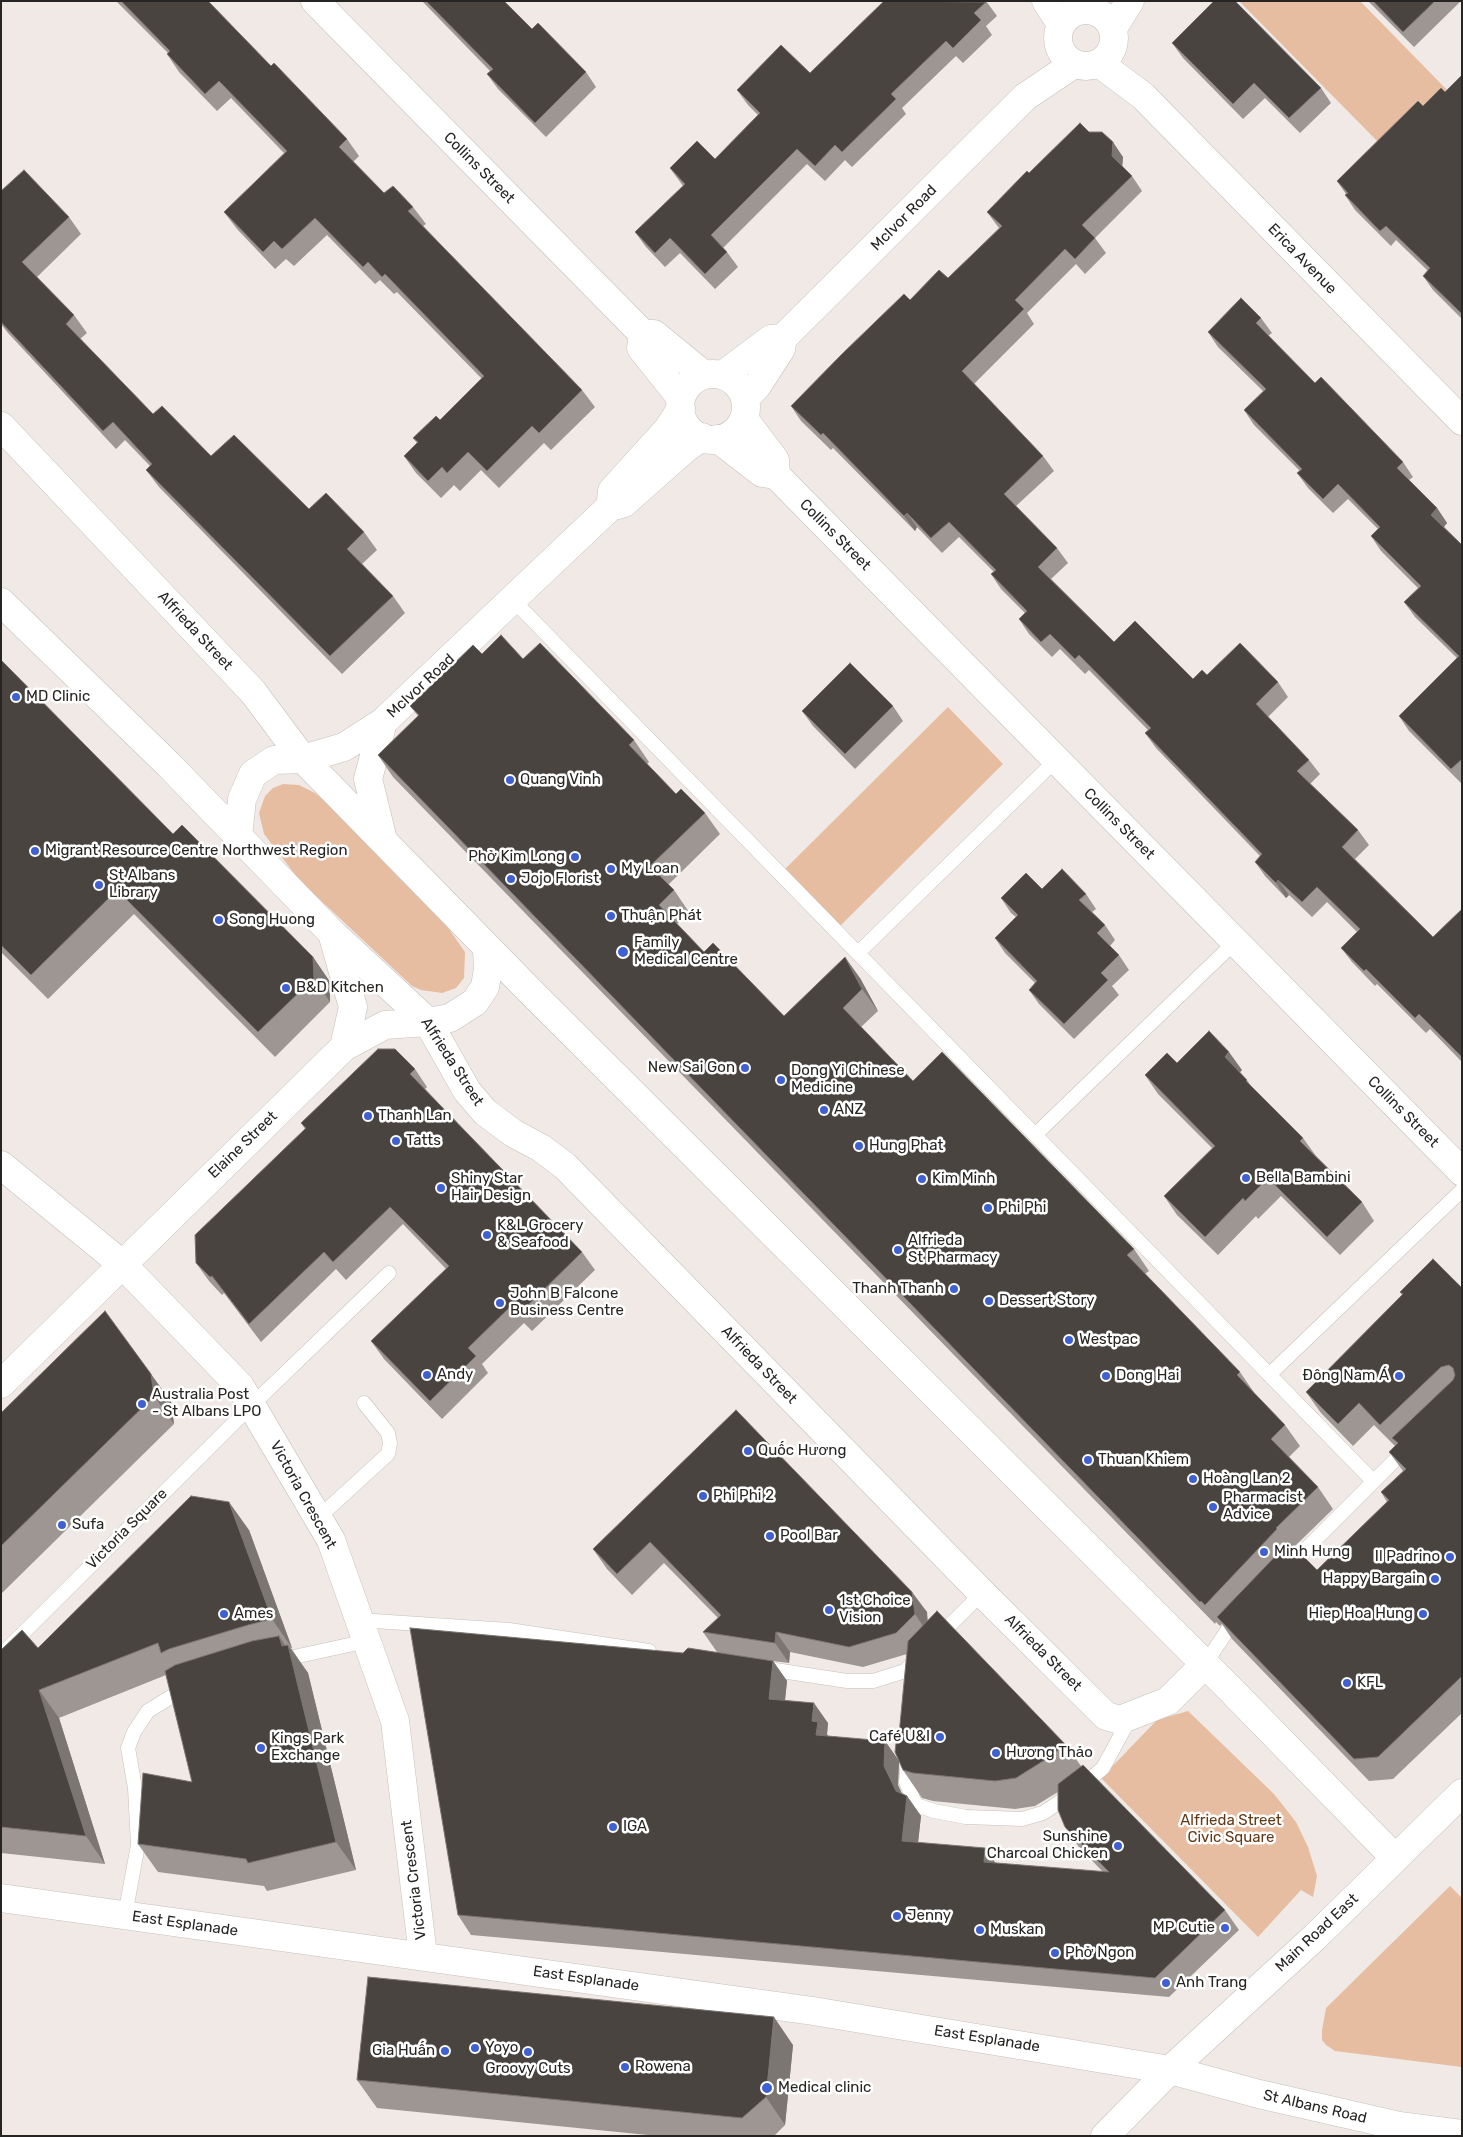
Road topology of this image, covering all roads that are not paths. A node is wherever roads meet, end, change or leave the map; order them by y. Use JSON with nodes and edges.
{"nodes":[{"id":1,"x":315,"y":1,"type":"edge"},
{"id":2,"x":1046,"y":1,"type":"edge"},
{"id":3,"x":1130,"y":1,"type":"edge"},
{"id":4,"x":1086,"y":30,"type":"edge"},
{"id":5,"x":643,"y":334,"type":"junction"},
{"id":6,"x":783,"y":338,"type":"junction"},
{"id":7,"x":713,"y":375,"type":"junction"},
{"id":8,"x":681,"y":404,"type":"junction"},
{"id":9,"x":744,"y":409,"type":"junction"},
{"id":10,"x":1462,"y":421,"type":"edge"},
{"id":11,"x":5,"y":436,"type":"edge"},
{"id":12,"x":710,"y":438,"type":"junction"},
{"id":13,"x":776,"y":475,"type":"junction"},
{"id":14,"x":610,"y":507,"type":"junction"},
{"id":15,"x":512,"y":599,"type":"junction"},
{"id":16,"x":1,"y":602,"type":"edge"},
{"id":17,"x":383,"y":722,"type":"junction"},
{"id":18,"x":303,"y":759,"type":"junction"},
{"id":19,"x":1056,"y":760,"type":"junction"},
{"id":20,"x":238,"y":836,"type":"junction"},
{"id":21,"x":383,"y":840,"type":"junction"},
{"id":22,"x":332,"y":933,"type":"junction"},
{"id":23,"x":1235,"y":942,"type":"junction"},
{"id":24,"x":487,"y":948,"type":"junction"},
{"id":25,"x":858,"y":953,"type":"junction"},
{"id":26,"x":428,"y":1022,"type":"junction"},
{"id":27,"x":344,"y":1046,"type":"junction"},
{"id":28,"x":1035,"y":1135,"type":"junction"},
{"id":29,"x":1,"y":1164,"type":"edge"},
{"id":30,"x":1462,"y":1172,"type":"edge"},
{"id":31,"x":1462,"y":1190,"type":"edge"},
{"id":32,"x":122,"y":1264,"type":"junction"},
{"id":33,"x":389,"y":1273,"type":"dead end"},
{"id":34,"x":1269,"y":1375,"type":"junction"},
{"id":35,"x":1,"y":1384,"type":"edge"},
{"id":36,"x":364,"y":1403,"type":"dead end"},
{"id":37,"x":252,"y":1405,"type":"junction"},
{"id":38,"x":1414,"y":1442,"type":"edge"},
{"id":39,"x":1373,"y":1481,"type":"junction"},
{"id":40,"x":318,"y":1518,"type":"junction"},
{"id":41,"x":1277,"y":1579,"type":"edge"},
{"id":42,"x":982,"y":1592,"type":"junction"},
{"id":43,"x":1249,"y":1607,"type":"edge"},
{"id":44,"x":363,"y":1631,"type":"junction"},
{"id":45,"x":664,"y":1653,"type":"edge"},
{"id":46,"x":1,"y":1654,"type":"edge"},
{"id":47,"x":270,"y":1661,"type":"edge"},
{"id":48,"x":1205,"y":1664,"type":"junction"},
{"id":49,"x":751,"y":1666,"type":"edge"},
{"id":50,"x":200,"y":1682,"type":"edge"},
{"id":51,"x":1130,"y":1717,"type":"junction"},
{"id":52,"x":909,"y":1746,"type":"edge"},
{"id":53,"x":1462,"y":1794,"type":"edge"},
{"id":54,"x":1395,"y":1858,"type":"junction"},
{"id":55,"x":1,"y":1898,"type":"edge"},
{"id":56,"x":125,"y":1915,"type":"junction"},
{"id":57,"x":423,"y":1956,"type":"junction"},
{"id":58,"x":1170,"y":2070,"type":"junction"},
{"id":59,"x":1401,"y":2131,"type":"edge"},
{"id":60,"x":1462,"y":2134,"type":"edge"},
{"id":61,"x":1105,"y":2136,"type":"edge"}],
"edges":[{"from":1,"to":5,"type":"street","name":"Collins Street"},
{"from":2,"to":4,"type":"street","name":"Erica Avenue"},
{"from":3,"to":4,"type":"street","name":"McIvor Road"},
{"from":4,"to":6,"type":"street","name":"McIvor Road"},
{"from":4,"to":10,"type":"street","name":"Erica Avenue"},
{"from":5,"to":7,"type":"street","name":"Collins Street"},
{"from":5,"to":8,"type":"street"},
{"from":6,"to":7,"type":"street","name":"McIvor Road"},
{"from":6,"to":9,"type":"street","name":"McIvor Road"},
{"from":7,"to":8,"type":"street"},
{"from":7,"to":9,"type":"street"},
{"from":8,"to":12,"type":"street"},
{"from":8,"to":14,"type":"street","name":"McIvor Road"},
{"from":9,"to":12,"type":"street"},
{"from":9,"to":13,"type":"street","name":"Collins Street"},
{"from":11,"to":18,"type":"street","name":"Alfrieda Street"},
{"from":12,"to":13,"type":"street","name":"Collins Street"},
{"from":12,"to":14,"type":"street","name":"McIvor Road"},
{"from":13,"to":19,"type":"street","name":"Collins Street"},
{"from":14,"to":15,"type":"street","name":"McIvor Road"},
{"from":15,"to":17,"type":"street","name":"McIvor Road"},
{"from":15,"to":25,"type":"lane"},
{"from":16,"to":20,"type":"street","name":"Alfrieda Street"},
{"from":17,"to":18,"type":"street","name":"McIvor Road"},
{"from":17,"to":21,"type":"street","name":"Alfrieda Street"},
{"from":18,"to":20,"type":"street","name":"McIvor Road"},
{"from":18,"to":21,"type":"street","name":"Alfrieda Street"},
{"from":19,"to":23,"type":"street","name":"Collins Street"},
{"from":19,"to":25,"type":"lane"},
{"from":20,"to":22,"type":"street","name":"Alfrieda Street"},
{"from":21,"to":24,"type":"street","name":"Alfrieda Street"},
{"from":22,"to":26,"type":"street","name":"Alfrieda Street"},
{"from":22,"to":27,"type":"street","name":"Alfrieda Street"},
{"from":23,"to":28,"type":"lane"},
{"from":23,"to":30,"type":"street","name":"Collins Street"},
{"from":24,"to":26,"type":"street","name":"Elaine Street"},
{"from":24,"to":48,"type":"street","name":"Alfrieda Street"},
{"from":25,"to":28,"type":"lane"},
{"from":26,"to":27,"type":"street","name":"Elaine Street"},
{"from":26,"to":42,"type":"street","name":"Alfrieda Street"},
{"from":27,"to":32,"type":"street","name":"Elaine Street"},
{"from":28,"to":34,"type":"lane"},
{"from":29,"to":32,"type":"street","name":"Victoria Crescent"},
{"from":31,"to":34,"type":"lane"},
{"from":32,"to":35,"type":"street","name":"Elaine Street"},
{"from":32,"to":37,"type":"street","name":"Victoria Crescent"},
{"from":33,"to":37,"type":"lane","name":"Victoria Square"},
{"from":34,"to":39,"type":"lane"},
{"from":36,"to":40,"type":"lane"},
{"from":37,"to":40,"type":"street","name":"Victoria Crescent"},
{"from":37,"to":46,"type":"lane","name":"Victoria Square"},
{"from":38,"to":39,"type":"lane"},
{"from":39,"to":41,"type":"lane"},
{"from":40,"to":44,"type":"street","name":"Victoria Crescent"},
{"from":42,"to":49,"type":"lane"},
{"from":42,"to":51,"type":"street","name":"Alfrieda Street"},
{"from":43,"to":48,"type":"lane"},
{"from":44,"to":45,"type":"lane"},
{"from":44,"to":47,"type":"lane"},
{"from":44,"to":57,"type":"street","name":"Victoria Crescent"},
{"from":48,"to":51,"type":"street","name":"Alfrieda Street"},
{"from":48,"to":54,"type":"street","name":"Alfrieda Street"},
{"from":50,"to":56,"type":"lane"},
{"from":51,"to":52,"type":"lane"},
{"from":53,"to":54,"type":"street","name":"Main Road East"},
{"from":54,"to":58,"type":"street","name":"Main Road East"},
{"from":55,"to":56,"type":"street","name":"East Esplanade"},
{"from":56,"to":57,"type":"street","name":"East Esplanade"},
{"from":57,"to":58,"type":"street","name":"East Esplanade"},
{"from":58,"to":59,"type":"street","name":"St Albans Road"},
{"from":58,"to":61,"type":"street","name":"Main Road East"},
{"from":59,"to":60,"type":"street","name":"St Albans Road"}]}
